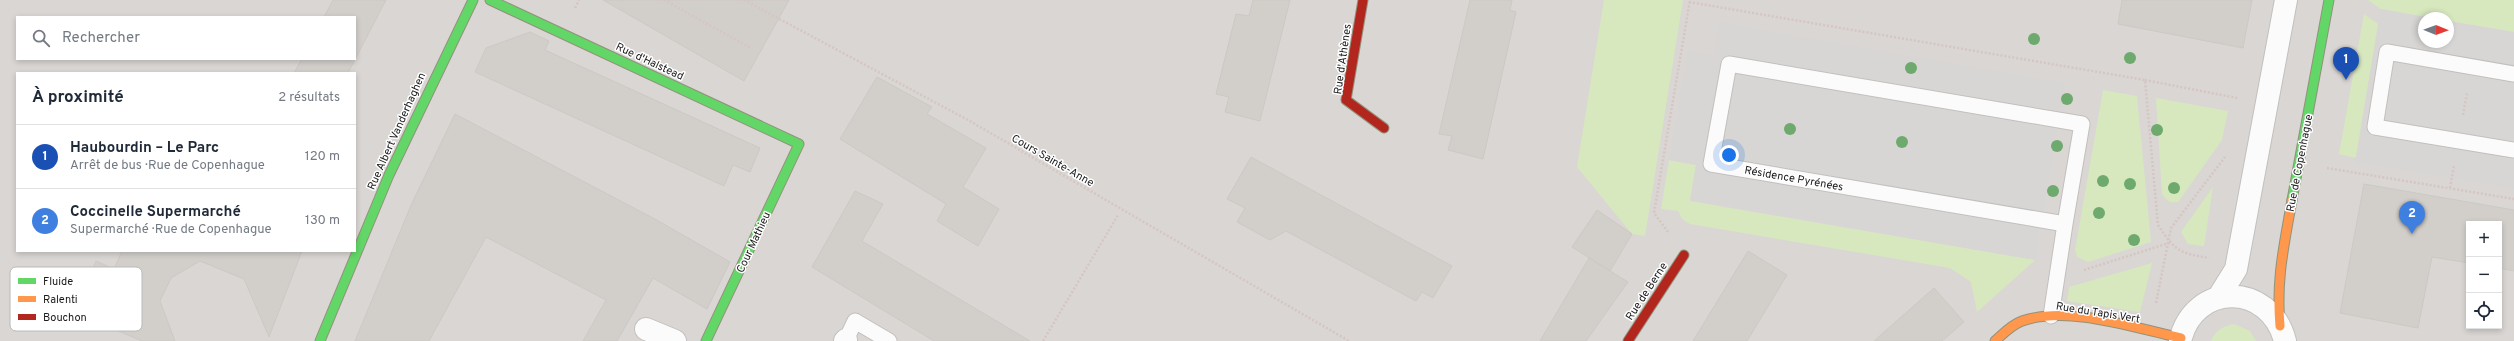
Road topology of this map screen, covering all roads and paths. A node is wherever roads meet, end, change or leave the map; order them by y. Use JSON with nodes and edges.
{"nodes":[{"id":1,"x":473,"y":0,"type":"edge"},
{"id":2,"x":490,"y":0,"type":"edge"},
{"id":3,"x":664,"y":0,"type":"edge"},
{"id":4,"x":744,"y":0,"type":"edge"},
{"id":5,"x":1363,"y":0,"type":"edge"},
{"id":6,"x":1690,"y":0,"type":"edge"},
{"id":7,"x":2286,"y":0,"type":"edge"},
{"id":8,"x":2329,"y":0,"type":"edge"},
{"id":9,"x":751,"y":48,"type":"dead end"},
{"id":10,"x":2514,"y":74,"type":"edge"},
{"id":11,"x":2145,"y":80,"type":"dead end"},
{"id":12,"x":2236,"y":104,"type":"dead end"},
{"id":13,"x":1384,"y":128,"type":"dead end"},
{"id":14,"x":799,"y":144,"type":"joint"},
{"id":15,"x":2514,"y":150,"type":"edge"},
{"id":16,"x":2229,"y":153,"type":"dead end"},
{"id":17,"x":2324,"y":175,"type":"dead end"},
{"id":18,"x":2514,"y":199,"type":"edge"},
{"id":19,"x":1118,"y":215,"type":"dead end"},
{"id":20,"x":2065,"y":224,"type":"junction"},
{"id":21,"x":2169,"y":243,"type":"junction"},
{"id":22,"x":1684,"y":255,"type":"joint"},
{"id":23,"x":2057,"y":279,"type":"junction"},
{"id":24,"x":2218,"y":298,"type":"junction"},
{"id":25,"x":2051,"y":316,"type":"junction"},
{"id":26,"x":646,"y":329,"type":"dead end"},
{"id":27,"x":2150,"y":332,"type":"junction"},
{"id":28,"x":2283,"y":333,"type":"edge"},
{"id":29,"x":2180,"y":340,"type":"edge"},
{"id":30,"x":320,"y":341,"type":"edge"},
{"id":31,"x":675,"y":341,"type":"edge"},
{"id":32,"x":706,"y":341,"type":"edge"},
{"id":33,"x":846,"y":341,"type":"edge"},
{"id":34,"x":889,"y":341,"type":"edge"},
{"id":35,"x":1043,"y":341,"type":"edge"},
{"id":36,"x":1349,"y":341,"type":"edge"},
{"id":37,"x":1628,"y":341,"type":"edge"},
{"id":38,"x":1995,"y":341,"type":"edge"}],
"edges":[{"from":1,"to":30,"type":"street","name":"Rue Albert Vanderhaghen"},
{"from":2,"to":14,"type":"street","name":"Rue d'Halstead"},
{"from":3,"to":9,"type":"path"},
{"from":4,"to":36,"type":"path","name":"Cours Sainte-Anne"},
{"from":5,"to":13,"type":"street","name":"Rue d'Athènes"},
{"from":6,"to":22,"type":"path"},
{"from":7,"to":24,"type":"street"},
{"from":8,"to":28,"type":"street","name":"Rue de Copenhague"},
{"from":10,"to":15,"type":"lane"},
{"from":11,"to":12,"type":"path"},
{"from":14,"to":32,"type":"street","name":"Cour Mathieu"},
{"from":16,"to":21,"type":"path"},
{"from":17,"to":18,"type":"path"},
{"from":19,"to":35,"type":"path"},
{"from":20,"to":20,"type":"lane","name":"Résidence Pyrénées"},
{"from":20,"to":23,"type":"lane"},
{"from":21,"to":23,"type":"path"},
{"from":21,"to":27,"type":"path"},
{"from":22,"to":37,"type":"street","name":"Rue de Berne"},
{"from":23,"to":25,"type":"lane"},
{"from":24,"to":28,"type":"street"},
{"from":24,"to":29,"type":"street"},
{"from":25,"to":27,"type":"street","name":"Rue du Tapis Vert"},
{"from":25,"to":38,"type":"street","name":"Rue du Tapis Vert"},
{"from":26,"to":31,"type":"street"},
{"from":27,"to":29,"type":"street","name":"Rue du Tapis Vert"},
{"from":33,"to":34,"type":"lane"}]}
